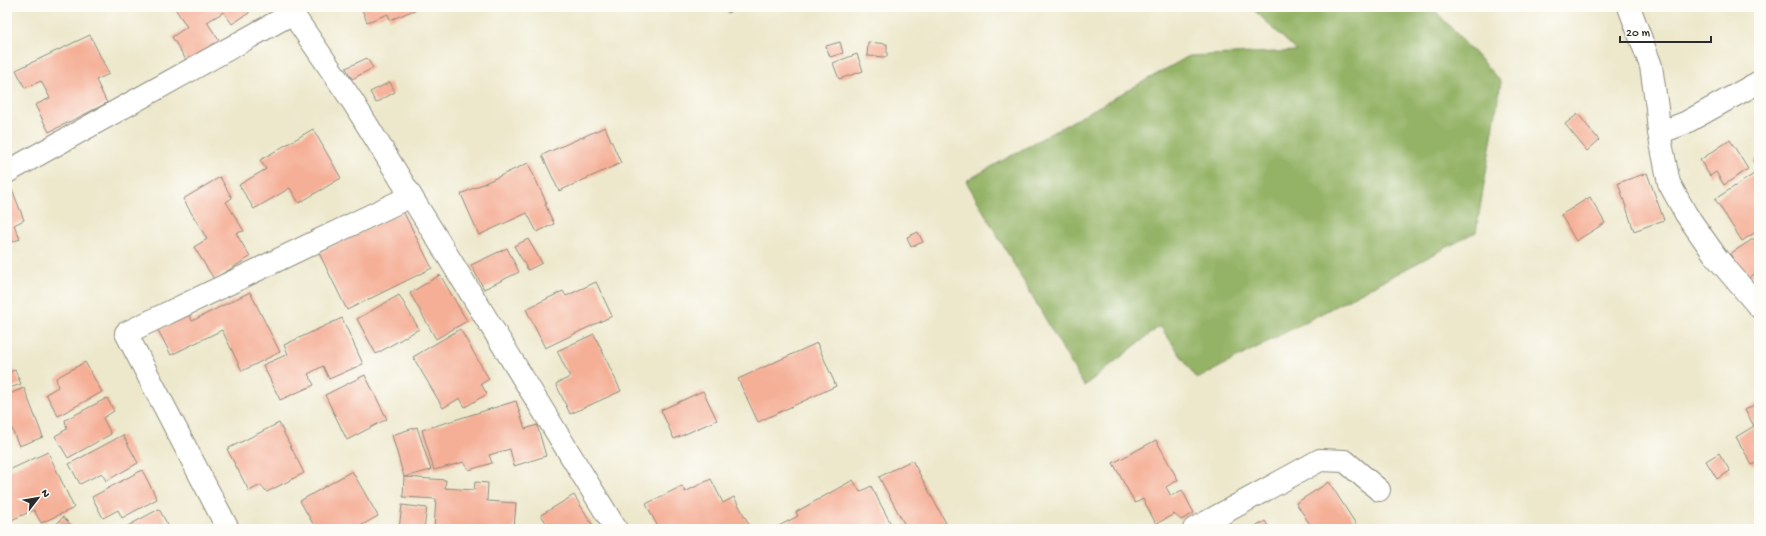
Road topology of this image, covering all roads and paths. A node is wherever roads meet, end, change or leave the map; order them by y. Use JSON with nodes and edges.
{"nodes":[{"id":1,"x":1629,"y":7,"type":"edge"},
{"id":2,"x":291,"y":10,"type":"edge"},
{"id":3,"x":1759,"y":82,"type":"edge"},
{"id":4,"x":1659,"y":133,"type":"junction"},
{"id":5,"x":7,"y":172,"type":"edge"},
{"id":6,"x":411,"y":196,"type":"junction"},
{"id":7,"x":1759,"y":307,"type":"edge"},
{"id":8,"x":1379,"y":490,"type":"dead end"},
{"id":9,"x":228,"y":529,"type":"edge"},
{"id":10,"x":616,"y":529,"type":"edge"},
{"id":11,"x":1194,"y":529,"type":"edge"}],
"edges":[{"from":1,"to":4,"type":"street"},
{"from":2,"to":5,"type":"street"},
{"from":2,"to":6,"type":"street"},
{"from":3,"to":4,"type":"street"},
{"from":4,"to":7,"type":"street"},
{"from":6,"to":9,"type":"street"},
{"from":6,"to":10,"type":"street"},
{"from":8,"to":11,"type":"street"}]}
